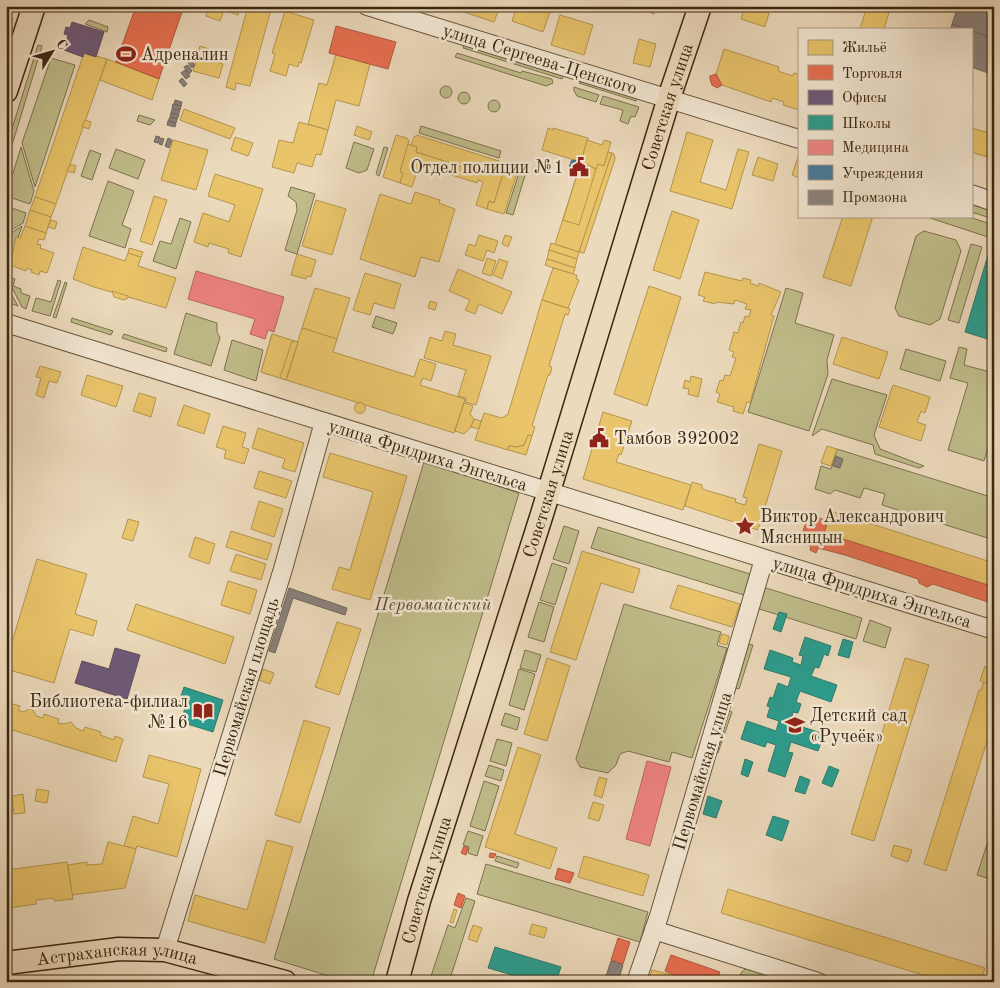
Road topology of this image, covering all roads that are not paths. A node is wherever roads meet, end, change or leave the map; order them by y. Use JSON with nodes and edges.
{"nodes":[{"id":1,"x":34,"y":6,"type":"edge"},
{"id":2,"x":367,"y":6,"type":"edge"},
{"id":3,"x":700,"y":6,"type":"edge"},
{"id":4,"x":6,"y":91,"type":"edge"},
{"id":5,"x":669,"y":98,"type":"junction"},
{"id":6,"x":798,"y":139,"type":"edge"},
{"id":7,"x":972,"y":194,"type":"edge"},
{"id":8,"x":994,"y":202,"type":"edge"},
{"id":9,"x":6,"y":323,"type":"edge"},
{"id":10,"x":324,"y":422,"type":"junction"},
{"id":11,"x":548,"y":492,"type":"junction"},
{"id":12,"x":764,"y":559,"type":"junction"},
{"id":13,"x":994,"y":630,"type":"edge"},
{"id":14,"x":654,"y":930,"type":"junction"},
{"id":15,"x":165,"y":950,"type":"junction"},
{"id":16,"x":6,"y":963,"type":"edge"},
{"id":17,"x":285,"y":982,"type":"edge"},
{"id":18,"x":397,"y":982,"type":"edge"},
{"id":19,"x":636,"y":982,"type":"edge"},
{"id":20,"x":818,"y":982,"type":"edge"}],
"edges":[{"from":1,"to":4,"type":"main road"},
{"from":2,"to":5,"type":"street","name":"улица Сергеева-Ценского"},
{"from":3,"to":5,"type":"main road","name":"Советская улица"},
{"from":5,"to":6,"type":"street","name":"улица Сергеева-Ценского"},
{"from":5,"to":11,"type":"main road","name":"Советская улица"},
{"from":7,"to":8,"type":"street"},
{"from":9,"to":10,"type":"street","name":"улица Фридриха Энгельса"},
{"from":10,"to":11,"type":"street","name":"улица Фридриха Энгельса"},
{"from":10,"to":15,"type":"street","name":"Первомайская площадь"},
{"from":11,"to":12,"type":"street","name":"улица Фридриха Энгельса"},
{"from":11,"to":18,"type":"main road","name":"Советская улица"},
{"from":12,"to":13,"type":"street","name":"улица Фридриха Энгельса"},
{"from":12,"to":14,"type":"street","name":"Первомайская улица"},
{"from":14,"to":19,"type":"street","name":"Первомайская улица"},
{"from":14,"to":20,"type":"street"},
{"from":15,"to":16,"type":"main road","name":"Астраханская улица"},
{"from":15,"to":17,"type":"main road","name":"Астраханская улица"}]}
